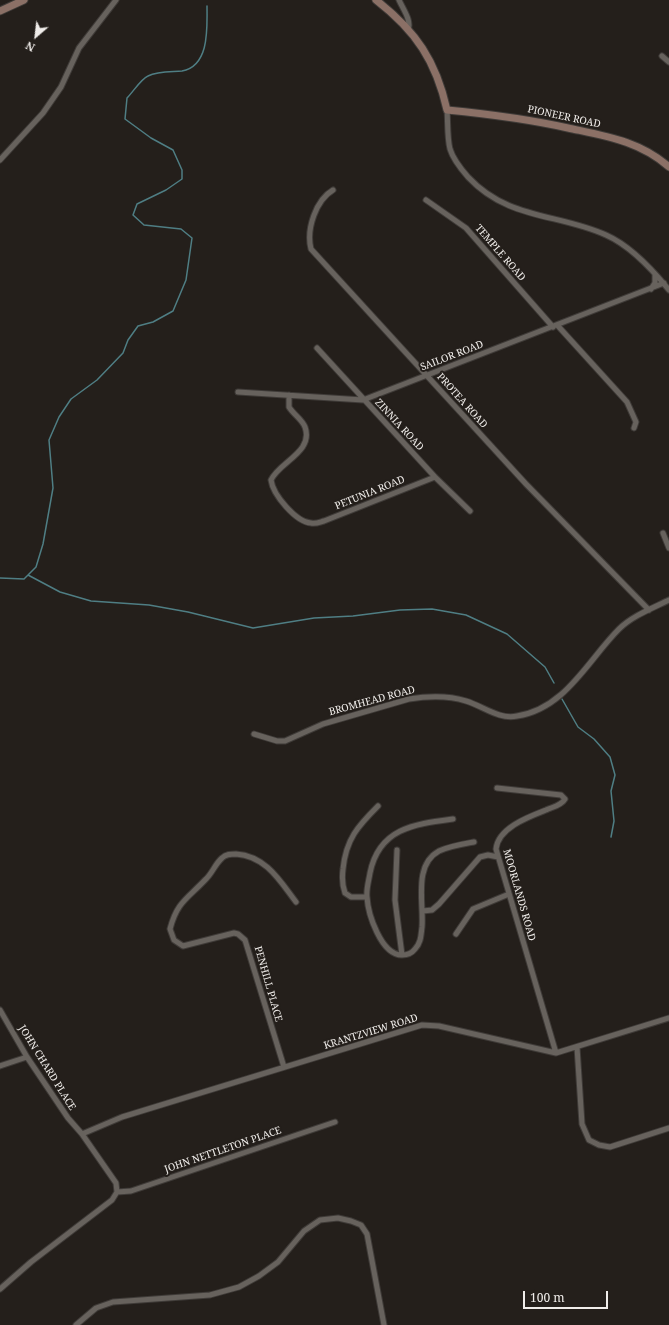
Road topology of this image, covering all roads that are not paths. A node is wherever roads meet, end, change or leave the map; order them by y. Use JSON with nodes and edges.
{"nodes":[{"id":1,"x":24,"y":0,"type":"edge"},
{"id":2,"x":116,"y":0,"type":"edge"},
{"id":3,"x":376,"y":0,"type":"edge"},
{"id":4,"x":399,"y":0,"type":"edge"},
{"id":5,"x":0,"y":11,"type":"edge"},
{"id":6,"x":408,"y":30,"type":"junction"},
{"id":7,"x":662,"y":56,"type":"dead end"},
{"id":8,"x":669,"y":62,"type":"edge"},
{"id":9,"x":448,"y":110,"type":"junction"},
{"id":10,"x":0,"y":160,"type":"edge"},
{"id":11,"x":669,"y":167,"type":"edge"},
{"id":12,"x":333,"y":190,"type":"dead end"},
{"id":13,"x":426,"y":200,"type":"dead end"},
{"id":14,"x":655,"y":274,"type":"junction"},
{"id":15,"x":664,"y":284,"type":"junction"},
{"id":16,"x":651,"y":289,"type":"junction"},
{"id":17,"x":669,"y":290,"type":"edge"},
{"id":18,"x":556,"y":327,"type":"junction"},
{"id":19,"x":317,"y":348,"type":"dead end"},
{"id":20,"x":427,"y":375,"type":"junction"},
{"id":21,"x":238,"y":392,"type":"dead end"},
{"id":22,"x":289,"y":395,"type":"junction"},
{"id":23,"x":363,"y":400,"type":"junction"},
{"id":24,"x":634,"y":428,"type":"dead end"},
{"id":25,"x":435,"y":477,"type":"junction"},
{"id":26,"x":470,"y":511,"type":"dead end"},
{"id":27,"x":663,"y":533,"type":"dead end"},
{"id":28,"x":669,"y":548,"type":"edge"},
{"id":29,"x":669,"y":600,"type":"edge"},
{"id":30,"x":649,"y":610,"type":"junction"},
{"id":31,"x":254,"y":734,"type":"dead end"},
{"id":32,"x":497,"y":788,"type":"dead end"},
{"id":33,"x":378,"y":806,"type":"dead end"},
{"id":34,"x":454,"y":819,"type":"dead end"},
{"id":35,"x":474,"y":842,"type":"dead end"},
{"id":36,"x":397,"y":850,"type":"dead end"},
{"id":37,"x":498,"y":857,"type":"junction"},
{"id":38,"x":509,"y":894,"type":"junction"},
{"id":39,"x":367,"y":897,"type":"junction"},
{"id":40,"x":296,"y":902,"type":"dead end"},
{"id":41,"x":423,"y":911,"type":"junction"},
{"id":42,"x":456,"y":934,"type":"dead end"},
{"id":43,"x":402,"y":955,"type":"junction"},
{"id":44,"x":0,"y":1010,"type":"edge"},
{"id":45,"x":669,"y":1018,"type":"edge"},
{"id":46,"x":577,"y":1047,"type":"junction"},
{"id":47,"x":556,"y":1052,"type":"junction"},
{"id":48,"x":27,"y":1057,"type":"junction"},
{"id":49,"x":0,"y":1066,"type":"edge"},
{"id":50,"x":284,"y":1067,"type":"junction"},
{"id":51,"x":335,"y":1122,"type":"dead end"},
{"id":52,"x":669,"y":1128,"type":"edge"},
{"id":53,"x":82,"y":1134,"type":"junction"},
{"id":54,"x":117,"y":1192,"type":"junction"},
{"id":55,"x":0,"y":1289,"type":"edge"},
{"id":56,"x":76,"y":1325,"type":"edge"},
{"id":57,"x":384,"y":1325,"type":"edge"}],
"edges":[{"from":1,"to":5,"type":"main road"},
{"from":2,"to":10,"type":"street"},
{"from":3,"to":6,"type":"main road"},
{"from":4,"to":6,"type":"street"},
{"from":6,"to":9,"type":"main road"},
{"from":7,"to":8,"type":"street"},
{"from":9,"to":11,"type":"main road","name":"PIONEER ROAD"},
{"from":9,"to":14,"type":"street"},
{"from":12,"to":20,"type":"street","name":"PROTEA ROAD"},
{"from":13,"to":18,"type":"street","name":"TEMPLE ROAD"},
{"from":14,"to":15,"type":"street"},
{"from":14,"to":16,"type":"street"},
{"from":15,"to":16,"type":"street","name":"SAILOR ROAD"},
{"from":15,"to":17,"type":"street"},
{"from":16,"to":18,"type":"street","name":"SAILOR ROAD"},
{"from":18,"to":20,"type":"street","name":"SAILOR ROAD"},
{"from":18,"to":24,"type":"street","name":"TEMPLE ROAD"},
{"from":19,"to":23,"type":"street","name":"ZINNIA ROAD"},
{"from":20,"to":23,"type":"street","name":"SAILOR ROAD"},
{"from":20,"to":30,"type":"street","name":"PROTEA ROAD"},
{"from":21,"to":22,"type":"street","name":"SAILOR ROAD"},
{"from":22,"to":23,"type":"street","name":"SAILOR ROAD"},
{"from":22,"to":25,"type":"street","name":"PETUNIA ROAD"},
{"from":23,"to":25,"type":"street","name":"ZINNIA ROAD"},
{"from":25,"to":26,"type":"street","name":"ZINNIA ROAD"},
{"from":27,"to":28,"type":"street"},
{"from":29,"to":30,"type":"street","name":"BROMHEAD ROAD"},
{"from":30,"to":31,"type":"street","name":"BROMHEAD ROAD"},
{"from":32,"to":37,"type":"street","name":"MOORLANDS ROAD"},
{"from":33,"to":39,"type":"street"},
{"from":34,"to":39,"type":"street"},
{"from":35,"to":41,"type":"street"},
{"from":36,"to":43,"type":"street"},
{"from":37,"to":38,"type":"street","name":"MOORLANDS ROAD"},
{"from":37,"to":41,"type":"street"},
{"from":38,"to":42,"type":"street"},
{"from":38,"to":47,"type":"street","name":"MOORLANDS ROAD"},
{"from":39,"to":43,"type":"street"},
{"from":40,"to":50,"type":"street","name":"PENHILL PLACE"},
{"from":41,"to":43,"type":"street"},
{"from":44,"to":48,"type":"street","name":"JOHN CHARD PLACE"},
{"from":45,"to":46,"type":"street","name":"KRANTZVIEW ROAD"},
{"from":46,"to":47,"type":"street","name":"KRANTZVIEW ROAD"},
{"from":46,"to":52,"type":"street"},
{"from":47,"to":50,"type":"street","name":"KRANTZVIEW ROAD"},
{"from":48,"to":49,"type":"street"},
{"from":48,"to":53,"type":"street","name":"JOHN CHARD PLACE"},
{"from":50,"to":53,"type":"street","name":"KRANTZVIEW ROAD"},
{"from":51,"to":54,"type":"street","name":"JOHN NETTLETON PLACE"},
{"from":53,"to":54,"type":"street","name":"JOHN CHARD PLACE"},
{"from":54,"to":55,"type":"street"},
{"from":56,"to":57,"type":"street"}]}
